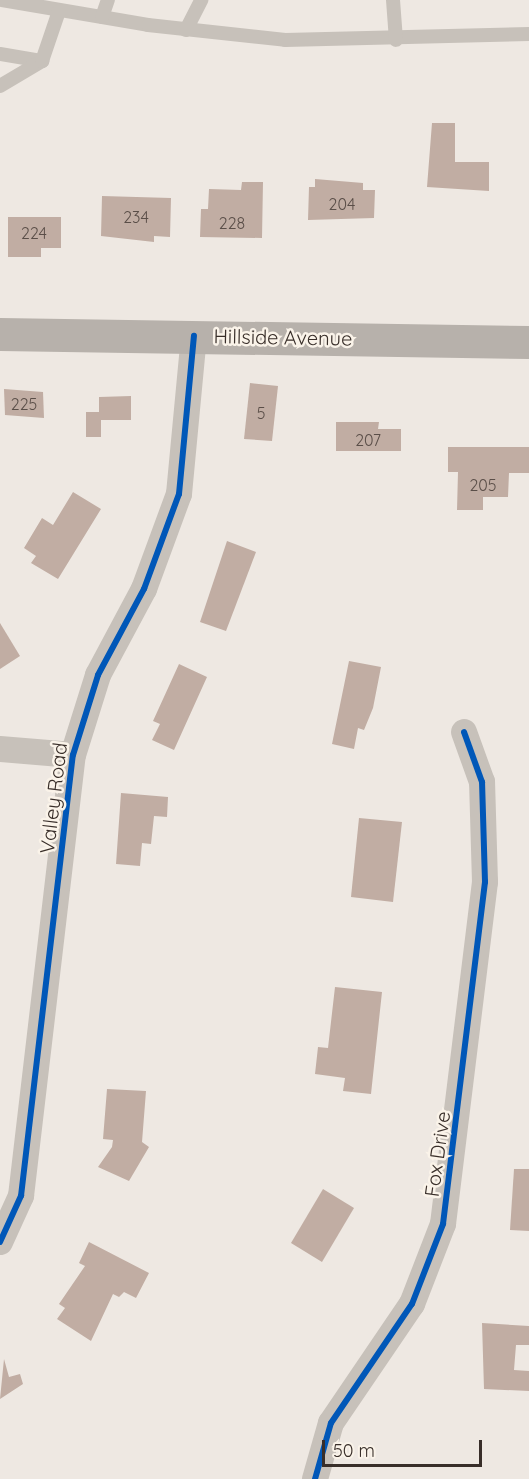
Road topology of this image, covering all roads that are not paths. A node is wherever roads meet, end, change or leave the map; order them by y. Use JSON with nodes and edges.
{"nodes":[{"id":1,"x":2,"y":0,"type":"edge"},
{"id":2,"x":108,"y":0,"type":"edge"},
{"id":3,"x":201,"y":0,"type":"edge"},
{"id":4,"x":393,"y":0,"type":"edge"},
{"id":5,"x":33,"y":3,"type":"edge"},
{"id":6,"x":59,"y":11,"type":"junction"},
{"id":7,"x":102,"y":18,"type":"junction"},
{"id":8,"x":186,"y":30,"type":"junction"},
{"id":9,"x":529,"y":34,"type":"edge"},
{"id":10,"x":396,"y":40,"type":"junction"},
{"id":11,"x":0,"y":54,"type":"edge"},
{"id":12,"x":42,"y":61,"type":"junction"},
{"id":13,"x":0,"y":86,"type":"edge"},
{"id":14,"x":0,"y":334,"type":"edge"},
{"id":15,"x":194,"y":336,"type":"junction"},
{"id":16,"x":529,"y":342,"type":"edge"},
{"id":17,"x":464,"y":732,"type":"dead end"},
{"id":18,"x":0,"y":748,"type":"edge"},
{"id":19,"x":73,"y":755,"type":"junction"},
{"id":20,"x":0,"y":1242,"type":"edge"},
{"id":21,"x":315,"y":1479,"type":"edge"}],
"edges":[{"from":1,"to":5,"type":"lane"},
{"from":2,"to":7,"type":"lane"},
{"from":3,"to":8,"type":"lane"},
{"from":4,"to":10,"type":"lane"},
{"from":5,"to":6,"type":"lane"},
{"from":6,"to":7,"type":"lane"},
{"from":6,"to":12,"type":"lane"},
{"from":7,"to":8,"type":"lane"},
{"from":8,"to":10,"type":"lane"},
{"from":9,"to":10,"type":"lane"},
{"from":11,"to":12,"type":"lane"},
{"from":12,"to":13,"type":"lane"},
{"from":14,"to":15,"type":"main road","name":"Hillside Avenue"},
{"from":15,"to":16,"type":"main road","name":"Hillside Avenue"},
{"from":15,"to":19,"type":"street","name":"Valley Road"},
{"from":17,"to":21,"type":"street","name":"Fox Drive"},
{"from":18,"to":19,"type":"street"},
{"from":19,"to":20,"type":"street","name":"Valley Road"}]}
